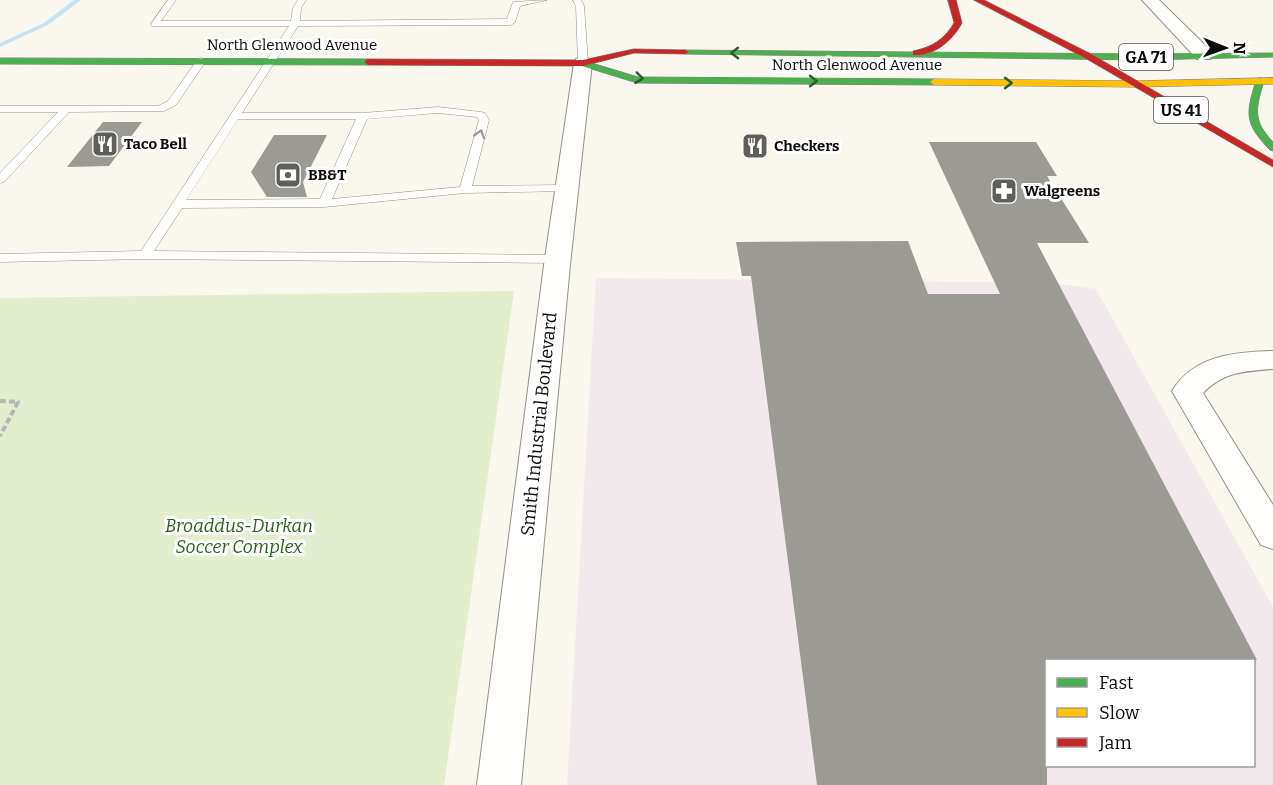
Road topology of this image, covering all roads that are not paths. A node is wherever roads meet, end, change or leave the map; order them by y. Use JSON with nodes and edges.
{"nodes":[{"id":1,"x":172,"y":0,"type":"edge"},
{"id":2,"x":302,"y":0,"type":"edge"},
{"id":3,"x":543,"y":0,"type":"edge"},
{"id":4,"x":577,"y":0,"type":"edge"},
{"id":5,"x":952,"y":0,"type":"edge"},
{"id":6,"x":978,"y":0,"type":"edge"},
{"id":7,"x":1150,"y":0,"type":"edge"},
{"id":8,"x":296,"y":23,"type":"junction"},
{"id":9,"x":912,"y":54,"type":"junction"},
{"id":10,"x":1204,"y":55,"type":"junction"},
{"id":11,"x":1273,"y":55,"type":"edge"},
{"id":12,"x":1088,"y":56,"type":"junction"},
{"id":13,"x":0,"y":61,"type":"edge"},
{"id":14,"x":201,"y":61,"type":"junction"},
{"id":15,"x":272,"y":61,"type":"junction"},
{"id":16,"x":583,"y":63,"type":"junction"},
{"id":17,"x":1267,"y":81,"type":"edge"},
{"id":18,"x":1134,"y":84,"type":"junction"},
{"id":19,"x":0,"y":109,"type":"edge"},
{"id":20,"x":66,"y":109,"type":"junction"},
{"id":21,"x":236,"y":116,"type":"junction"},
{"id":22,"x":363,"y":116,"type":"junction"},
{"id":23,"x":1273,"y":148,"type":"edge"},
{"id":24,"x":1273,"y":164,"type":"edge"},
{"id":25,"x":0,"y":180,"type":"edge"},
{"id":26,"x":567,"y":188,"type":"junction"},
{"id":27,"x":465,"y":190,"type":"junction"},
{"id":28,"x":324,"y":203,"type":"junction"},
{"id":29,"x":178,"y":204,"type":"junction"},
{"id":30,"x":145,"y":255,"type":"junction"},
{"id":31,"x":0,"y":258,"type":"edge"},
{"id":32,"x":558,"y":259,"type":"junction"},
{"id":33,"x":1273,"y":360,"type":"edge"},
{"id":34,"x":1273,"y":535,"type":"edge"},
{"id":35,"x":499,"y":785,"type":"edge"}],
"edges":[{"from":1,"to":8,"type":"lane"},
{"from":2,"to":8,"type":"lane"},
{"from":3,"to":8,"type":"lane"},
{"from":4,"to":16,"type":"lane"},
{"from":5,"to":9,"type":"main road"},
{"from":6,"to":12,"type":"main road","number":"US 41"},
{"from":7,"to":10,"type":"street"},
{"from":8,"to":15,"type":"lane"},
{"from":9,"to":12,"type":"main road","name":"North Glenwood Avenue"},
{"from":9,"to":16,"type":"main road","name":"North Glenwood Avenue","one_way":true},
{"from":10,"to":11,"type":"main road","number":"GA 71"},
{"from":10,"to":12,"type":"main road","number":"GA 71"},
{"from":12,"to":18,"type":"main road","number":"US 41"},
{"from":13,"to":14,"type":"main road","name":"North Glenwood Avenue"},
{"from":14,"to":15,"type":"main road","name":"North Glenwood Avenue"},
{"from":14,"to":20,"type":"lane"},
{"from":15,"to":16,"type":"main road","name":"North Glenwood Avenue"},
{"from":15,"to":21,"type":"lane"},
{"from":16,"to":18,"type":"main road","name":"North Glenwood Avenue","one_way":true},
{"from":16,"to":26,"type":"street","name":"Smith Industrial Boulevard"},
{"from":17,"to":18,"type":"main road","number":"GA 71"},
{"from":17,"to":23,"type":"main road"},
{"from":18,"to":24,"type":"main road","number":"US 41"},
{"from":19,"to":20,"type":"lane"},
{"from":20,"to":25,"type":"lane"},
{"from":21,"to":22,"type":"lane"},
{"from":21,"to":29,"type":"lane"},
{"from":27,"to":22,"type":"lane","one_way":true},
{"from":22,"to":28,"type":"lane"},
{"from":26,"to":27,"type":"lane"},
{"from":26,"to":32,"type":"street","name":"Smith Industrial Boulevard"},
{"from":27,"to":28,"type":"lane"},
{"from":28,"to":29,"type":"lane"},
{"from":29,"to":30,"type":"lane"},
{"from":30,"to":31,"type":"lane"},
{"from":30,"to":32,"type":"lane"},
{"from":32,"to":35,"type":"street","name":"Smith Industrial Boulevard"},
{"from":33,"to":34,"type":"street"}]}
